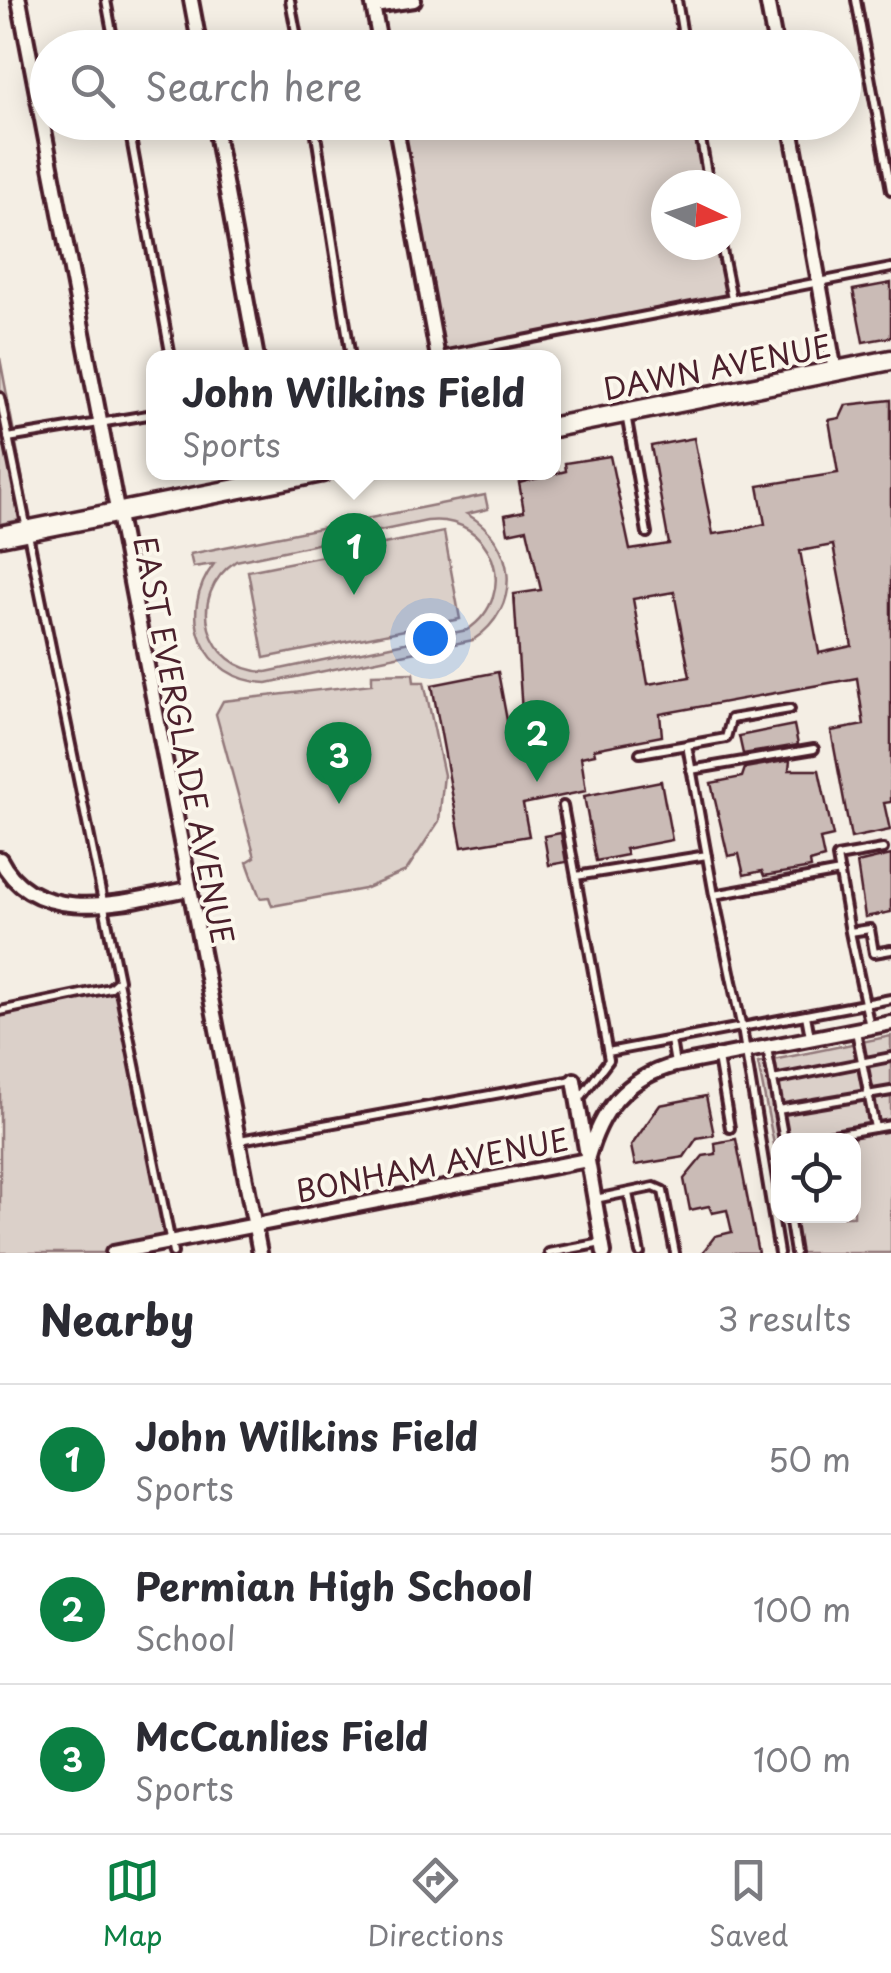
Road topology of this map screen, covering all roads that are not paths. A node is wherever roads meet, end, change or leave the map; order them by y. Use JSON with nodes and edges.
{"nodes":[{"id":1,"x":19,"y":0,"type":"edge"},
{"id":2,"x":106,"y":0,"type":"edge"},
{"id":3,"x":191,"y":0,"type":"edge"},
{"id":4,"x":290,"y":0,"type":"edge"},
{"id":5,"x":414,"y":0,"type":"edge"},
{"id":6,"x":677,"y":0,"type":"edge"},
{"id":7,"x":767,"y":0,"type":"edge"},
{"id":8,"x":856,"y":0,"type":"edge"},
{"id":9,"x":373,"y":3,"type":"edge"},
{"id":10,"x":112,"y":30,"type":"edge"},
{"id":11,"x":197,"y":30,"type":"edge"},
{"id":12,"x":296,"y":30,"type":"edge"},
{"id":13,"x":378,"y":30,"type":"edge"},
{"id":14,"x":682,"y":30,"type":"edge"},
{"id":15,"x":773,"y":30,"type":"edge"},
{"id":16,"x":30,"y":59,"type":"edge"},
{"id":17,"x":45,"y":140,"type":"edge"},
{"id":18,"x":131,"y":140,"type":"edge"},
{"id":19,"x":217,"y":140,"type":"edge"},
{"id":20,"x":317,"y":140,"type":"edge"},
{"id":21,"x":398,"y":140,"type":"edge"},
{"id":22,"x":701,"y":140,"type":"edge"},
{"id":23,"x":793,"y":140,"type":"edge"},
{"id":24,"x":707,"y":170,"type":"edge"},
{"id":25,"x":891,"y":190,"type":"edge"},
{"id":26,"x":724,"y":260,"type":"edge"},
{"id":27,"x":891,"y":268,"type":"edge"},
{"id":28,"x":819,"y":282,"type":"junction"},
{"id":29,"x":732,"y":299,"type":"junction"},
{"id":30,"x":170,"y":350,"type":"edge"},
{"id":31,"x":256,"y":350,"type":"edge"},
{"id":32,"x":350,"y":350,"type":"edge"},
{"id":33,"x":436,"y":350,"type":"edge"},
{"id":34,"x":473,"y":350,"type":"edge"},
{"id":35,"x":891,"y":360,"type":"edge"},
{"id":36,"x":835,"y":371,"type":"junction"},
{"id":37,"x":0,"y":398,"type":"edge"},
{"id":38,"x":626,"y":412,"type":"junction"},
{"id":39,"x":146,"y":415,"type":"edge"},
{"id":40,"x":98,"y":424,"type":"junction"},
{"id":41,"x":561,"y":426,"type":"edge"},
{"id":42,"x":8,"y":438,"type":"junction"},
{"id":43,"x":266,"y":480,"type":"edge"},
{"id":44,"x":115,"y":514,"type":"junction"},
{"id":45,"x":30,"y":530,"type":"junction"},
{"id":46,"x":648,"y":533,"type":"dead end"},
{"id":47,"x":0,"y":536,"type":"edge"},
{"id":48,"x":790,"y":709,"type":"dead end"},
{"id":49,"x":687,"y":746,"type":"junction"},
{"id":50,"x":814,"y":749,"type":"dead end"},
{"id":51,"x":640,"y":753,"type":"dead end"},
{"id":52,"x":691,"y":770,"type":"junction"},
{"id":53,"x":563,"y":806,"type":"dead end"},
{"id":54,"x":883,"y":849,"type":"dead end"},
{"id":55,"x":706,"y":855,"type":"junction"},
{"id":56,"x":0,"y":859,"type":"edge"},
{"id":57,"x":840,"y":872,"type":"junction"},
{"id":58,"x":576,"y":876,"type":"junction"},
{"id":59,"x":188,"y":889,"type":"junction"},
{"id":60,"x":714,"y":894,"type":"junction"},
{"id":61,"x":104,"y":904,"type":"junction"},
{"id":62,"x":850,"y":932,"type":"junction"},
{"id":63,"x":891,"y":950,"type":"edge"},
{"id":64,"x":118,"y":981,"type":"junction"},
{"id":65,"x":891,"y":999,"type":"edge"},
{"id":66,"x":866,"y":1004,"type":"junction"},
{"id":67,"x":0,"y":1012,"type":"edge"},
{"id":68,"x":806,"y":1015,"type":"junction"},
{"id":69,"x":891,"y":1023,"type":"edge"},
{"id":70,"x":742,"y":1027,"type":"junction"},
{"id":71,"x":870,"y":1027,"type":"junction"},
{"id":72,"x":855,"y":1030,"type":"junction"},
{"id":73,"x":810,"y":1038,"type":"junction"},
{"id":74,"x":671,"y":1040,"type":"junction"},
{"id":75,"x":767,"y":1047,"type":"junction"},
{"id":76,"x":608,"y":1052,"type":"junction"},
{"id":77,"x":744,"y":1052,"type":"junction"},
{"id":78,"x":717,"y":1057,"type":"junction"},
{"id":79,"x":891,"y":1057,"type":"edge"},
{"id":80,"x":862,"y":1064,"type":"junction"},
{"id":81,"x":675,"y":1065,"type":"junction"},
{"id":82,"x":574,"y":1080,"type":"joint"},
{"id":83,"x":773,"y":1080,"type":"junction"},
{"id":84,"x":891,"y":1091,"type":"edge"},
{"id":85,"x":869,"y":1096,"type":"junction"},
{"id":86,"x":577,"y":1102,"type":"junction"},
{"id":87,"x":778,"y":1110,"type":"junction"},
{"id":88,"x":891,"y":1125,"type":"edge"},
{"id":89,"x":730,"y":1128,"type":"dead end"},
{"id":90,"x":875,"y":1128,"type":"junction"},
{"id":91,"x":783,"y":1133,"type":"edge"},
{"id":92,"x":846,"y":1133,"type":"edge"},
{"id":93,"x":238,"y":1140,"type":"junction"},
{"id":94,"x":587,"y":1160,"type":"junction"},
{"id":95,"x":628,"y":1192,"type":"junction"},
{"id":96,"x":594,"y":1199,"type":"junction"},
{"id":97,"x":790,"y":1223,"type":"edge"},
{"id":98,"x":254,"y":1225,"type":"junction"},
{"id":99,"x":172,"y":1247,"type":"edge"},
{"id":100,"x":603,"y":1248,"type":"edge"},
{"id":101,"x":113,"y":1253,"type":"edge"},
{"id":102,"x":260,"y":1253,"type":"edge"},
{"id":103,"x":549,"y":1253,"type":"edge"},
{"id":104,"x":640,"y":1253,"type":"edge"},
{"id":105,"x":675,"y":1253,"type":"edge"},
{"id":106,"x":779,"y":1253,"type":"edge"},
{"id":107,"x":795,"y":1253,"type":"edge"}],
"edges":[{"from":1,"to":16,"type":"street","name":"EAST EVERGLADE AVENUE"},
{"from":2,"to":10,"type":"lane"},
{"from":3,"to":11,"type":"street"},
{"from":4,"to":12,"type":"lane"},
{"from":5,"to":9,"type":"street"},
{"from":6,"to":14,"type":"lane"},
{"from":7,"to":15,"type":"street"},
{"from":8,"to":25,"type":"lane"},
{"from":9,"to":13,"type":"street"},
{"from":17,"to":40,"type":"street","name":"EAST EVERGLADE AVENUE"},
{"from":18,"to":30,"type":"lane"},
{"from":19,"to":31,"type":"street"},
{"from":20,"to":32,"type":"lane"},
{"from":21,"to":33,"type":"street"},
{"from":22,"to":24,"type":"lane"},
{"from":23,"to":28,"type":"street"},
{"from":26,"to":29,"type":"lane"},
{"from":27,"to":28,"type":"lane"},
{"from":28,"to":29,"type":"lane"},
{"from":28,"to":36,"type":"street"},
{"from":29,"to":34,"type":"lane"},
{"from":35,"to":36,"type":"street","name":"DAWN AVENUE"},
{"from":36,"to":38,"type":"street","name":"DAWN AVENUE"},
{"from":37,"to":42,"type":"lane"},
{"from":38,"to":41,"type":"street","name":"DAWN AVENUE"},
{"from":38,"to":46,"type":"lane"},
{"from":39,"to":40,"type":"lane"},
{"from":40,"to":42,"type":"lane"},
{"from":40,"to":44,"type":"street","name":"EAST EVERGLADE AVENUE"},
{"from":42,"to":45,"type":"lane"},
{"from":43,"to":44,"type":"street"},
{"from":44,"to":45,"type":"street"},
{"from":44,"to":59,"type":"street","name":"EAST EVERGLADE AVENUE"},
{"from":45,"to":47,"type":"street"},
{"from":45,"to":61,"type":"lane"},
{"from":48,"to":49,"type":"lane"},
{"from":49,"to":51,"type":"lane"},
{"from":49,"to":52,"type":"lane"},
{"from":50,"to":52,"type":"lane"},
{"from":52,"to":55,"type":"lane"},
{"from":53,"to":58,"type":"lane"},
{"from":54,"to":57,"type":"lane"},
{"from":55,"to":58,"type":"lane"},
{"from":55,"to":60,"type":"lane"},
{"from":56,"to":61,"type":"street"},
{"from":57,"to":60,"type":"lane"},
{"from":57,"to":62,"type":"lane"},
{"from":58,"to":76,"type":"lane"},
{"from":59,"to":61,"type":"street"},
{"from":59,"to":93,"type":"street","name":"EAST EVERGLADE AVENUE"},
{"from":60,"to":70,"type":"lane"},
{"from":61,"to":64,"type":"lane"},
{"from":62,"to":63,"type":"lane"},
{"from":62,"to":66,"type":"lane"},
{"from":64,"to":67,"type":"lane"},
{"from":64,"to":99,"type":"lane"},
{"from":65,"to":66,"type":"lane"},
{"from":66,"to":68,"type":"lane"},
{"from":66,"to":71,"type":"lane"},
{"from":68,"to":70,"type":"lane"},
{"from":68,"to":73,"type":"lane"},
{"from":69,"to":71,"type":"street","name":"BONHAM AVENUE"},
{"from":70,"to":74,"type":"lane"},
{"from":70,"to":77,"type":"lane"},
{"from":71,"to":72,"type":"street","name":"BONHAM AVENUE"},
{"from":72,"to":73,"type":"street","name":"BONHAM AVENUE"},
{"from":72,"to":80,"type":"lane"},
{"from":73,"to":75,"type":"street","name":"BONHAM AVENUE"},
{"from":74,"to":76,"type":"lane"},
{"from":74,"to":81,"type":"lane"},
{"from":75,"to":77,"type":"street","name":"BONHAM AVENUE"},
{"from":75,"to":83,"type":"lane"},
{"from":76,"to":86,"type":"lane"},
{"from":77,"to":78,"type":"street","name":"BONHAM AVENUE"},
{"from":77,"to":106,"type":"lane"},
{"from":78,"to":81,"type":"street","name":"BONHAM AVENUE"},
{"from":78,"to":89,"type":"lane"},
{"from":79,"to":80,"type":"lane"},
{"from":80,"to":83,"type":"lane"},
{"from":80,"to":85,"type":"lane"},
{"from":81,"to":94,"type":"street","name":"BONHAM AVENUE"},
{"from":82,"to":86,"type":"street"},
{"from":82,"to":93,"type":"lane"},
{"from":83,"to":87,"type":"lane"},
{"from":84,"to":85,"type":"lane"},
{"from":85,"to":87,"type":"lane"},
{"from":85,"to":90,"type":"lane"},
{"from":86,"to":94,"type":"street"},
{"from":87,"to":91,"type":"lane"},
{"from":88,"to":90,"type":"lane"},
{"from":90,"to":92,"type":"lane"},
{"from":93,"to":98,"type":"street","name":"EAST EVERGLADE AVENUE"},
{"from":94,"to":96,"type":"street"},
{"from":94,"to":98,"type":"street","name":"BONHAM AVENUE"},
{"from":95,"to":96,"type":"lane"},
{"from":95,"to":104,"type":"lane"},
{"from":95,"to":105,"type":"lane"},
{"from":96,"to":100,"type":"street"},
{"from":97,"to":107,"type":"lane"},
{"from":98,"to":99,"type":"street","name":"BONHAM AVENUE"},
{"from":98,"to":102,"type":"street","name":"EAST EVERGLADE AVENUE"},
{"from":99,"to":101,"type":"street","name":"BONHAM AVENUE"},
{"from":100,"to":103,"type":"lane"}]}
